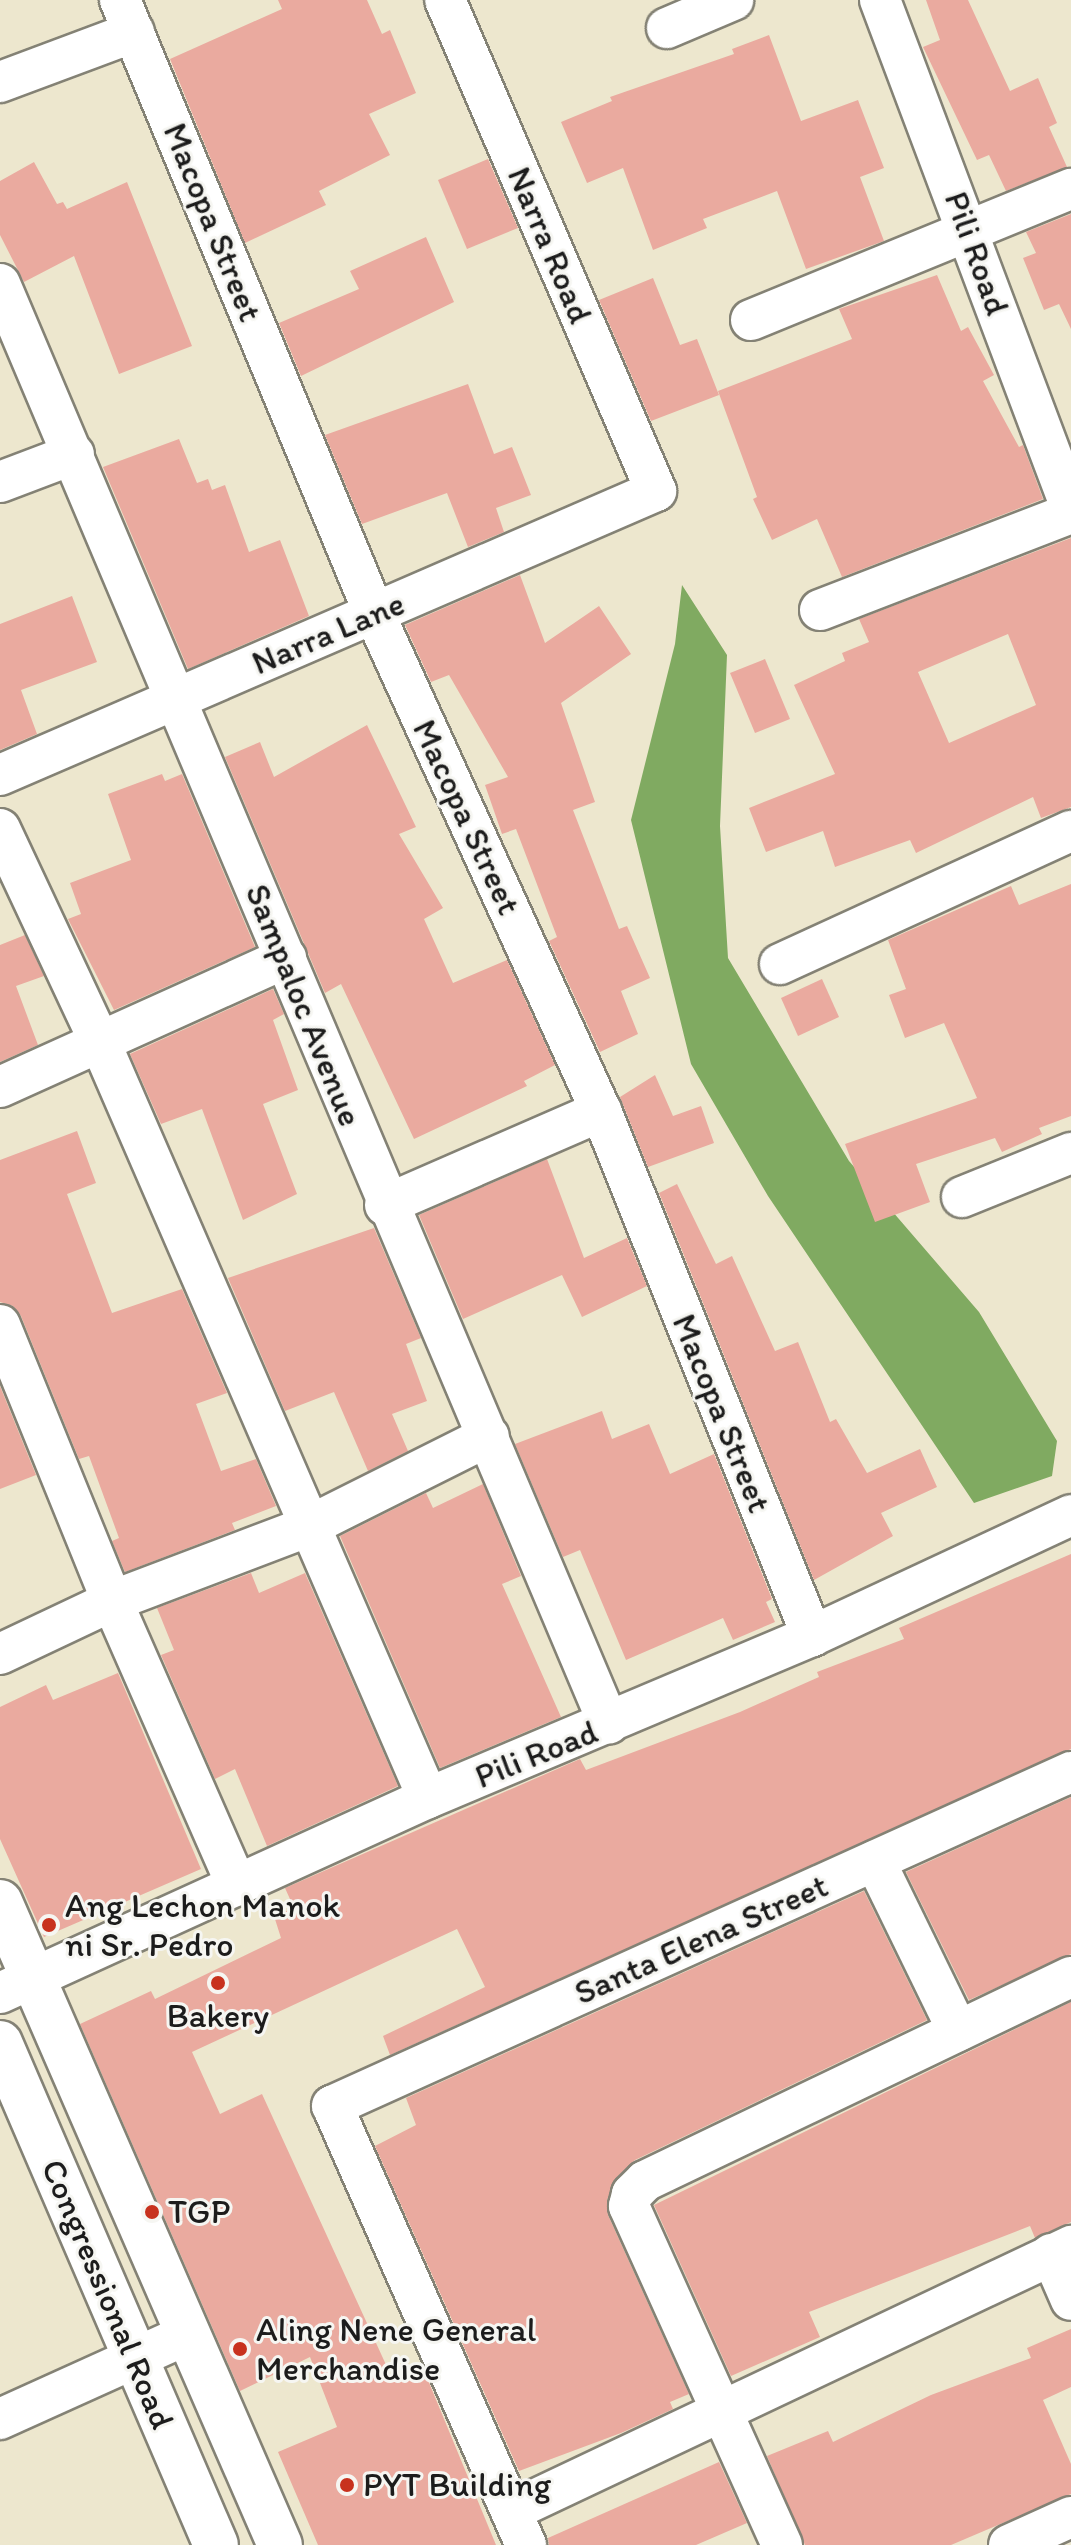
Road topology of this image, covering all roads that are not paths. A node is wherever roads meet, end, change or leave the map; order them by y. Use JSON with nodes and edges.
{"nodes":[{"id":1,"x":445,"y":0,"type":"edge"},
{"id":2,"x":733,"y":0,"type":"edge"},
{"id":3,"x":880,"y":0,"type":"edge"},
{"id":4,"x":127,"y":16,"type":"edge"},
{"id":5,"x":667,"y":28,"type":"dead end"},
{"id":6,"x":0,"y":82,"type":"edge"},
{"id":7,"x":1071,"y":189,"type":"edge"},
{"id":8,"x":971,"y":233,"type":"junction"},
{"id":9,"x":0,"y":284,"type":"edge"},
{"id":10,"x":751,"y":320,"type":"dead end"},
{"id":11,"x":74,"y":454,"type":"junction"},
{"id":12,"x":0,"y":482,"type":"edge"},
{"id":13,"x":656,"y":491,"type":"joint"},
{"id":14,"x":1071,"y":511,"type":"edge"},
{"id":15,"x":820,"y":610,"type":"dead end"},
{"id":16,"x":374,"y":613,"type":"junction"},
{"id":17,"x":177,"y":698,"type":"junction"},
{"id":18,"x":0,"y":775,"type":"edge"},
{"id":19,"x":0,"y":829,"type":"edge"},
{"id":20,"x":1071,"y":831,"type":"edge"},
{"id":21,"x":286,"y":958,"type":"junction"},
{"id":22,"x":780,"y":964,"type":"dead end"},
{"id":23,"x":100,"y":1042,"type":"junction"},
{"id":24,"x":0,"y":1087,"type":"edge"},
{"id":25,"x":601,"y":1111,"type":"junction"},
{"id":26,"x":1071,"y":1153,"type":"edge"},
{"id":27,"x":962,"y":1197,"type":"dead end"},
{"id":28,"x":385,"y":1205,"type":"junction"},
{"id":29,"x":0,"y":1325,"type":"edge"},
{"id":30,"x":489,"y":1436,"type":"junction"},
{"id":31,"x":1071,"y":1515,"type":"edge"},
{"id":32,"x":309,"y":1526,"type":"junction"},
{"id":33,"x":112,"y":1601,"type":"junction"},
{"id":34,"x":812,"y":1636,"type":"junction"},
{"id":35,"x":0,"y":1654,"type":"edge"},
{"id":36,"x":609,"y":1724,"type":"junction"},
{"id":37,"x":1071,"y":1772,"type":"edge"},
{"id":38,"x":428,"y":1798,"type":"junction"},
{"id":39,"x":875,"y":1861,"type":"junction"},
{"id":40,"x":237,"y":1886,"type":"junction"},
{"id":41,"x":0,"y":1902,"type":"edge"},
{"id":42,"x":1071,"y":1977,"type":"edge"},
{"id":43,"x":16,"y":1986,"type":"edge"},
{"id":44,"x":958,"y":2031,"type":"junction"},
{"id":45,"x":0,"y":2043,"type":"edge"},
{"id":46,"x":1061,"y":2250,"type":"edge"},
{"id":47,"x":1071,"y":2300,"type":"edge"},
{"id":48,"x":186,"y":2335,"type":"junction"},
{"id":49,"x":134,"y":2359,"type":"junction"},
{"id":50,"x":724,"y":2409,"type":"junction"},
{"id":51,"x":0,"y":2419,"type":"edge"},
{"id":52,"x":1071,"y":2517,"type":"edge"},
{"id":53,"x":518,"y":2528,"type":"edge"},
{"id":54,"x":216,"y":2545,"type":"edge"},
{"id":55,"x":280,"y":2545,"type":"edge"},
{"id":56,"x":782,"y":2545,"type":"edge"},
{"id":57,"x":1009,"y":2545,"type":"edge"}],
"edges":[{"from":1,"to":13,"type":"street","name":"Narra Road"},
{"from":2,"to":5,"type":"street"},
{"from":3,"to":8,"type":"street","name":"Pili Road"},
{"from":4,"to":6,"type":"street"},
{"from":4,"to":16,"type":"street","name":"Macopa Street"},
{"from":7,"to":8,"type":"street"},
{"from":8,"to":10,"type":"street"},
{"from":8,"to":14,"type":"street","name":"Pili Road"},
{"from":9,"to":11,"type":"street","name":"Sampaloc Avenue"},
{"from":11,"to":12,"type":"street"},
{"from":11,"to":17,"type":"street","name":"Sampaloc Avenue"},
{"from":13,"to":16,"type":"street","name":"Narra Lane"},
{"from":14,"to":15,"type":"street"},
{"from":16,"to":17,"type":"street","name":"Narra Lane"},
{"from":16,"to":25,"type":"street","name":"Macopa Street"},
{"from":17,"to":18,"type":"street","name":"Narra Lane"},
{"from":17,"to":21,"type":"street","name":"Sampaloc Avenue"},
{"from":19,"to":23,"type":"street"},
{"from":20,"to":22,"type":"street"},
{"from":21,"to":23,"type":"street"},
{"from":21,"to":28,"type":"street","name":"Sampaloc Avenue"},
{"from":23,"to":24,"type":"street"},
{"from":23,"to":32,"type":"street"},
{"from":25,"to":28,"type":"street"},
{"from":25,"to":34,"type":"street","name":"Macopa Street"},
{"from":26,"to":27,"type":"street"},
{"from":28,"to":30,"type":"street","name":"Sampaloc Avenue"},
{"from":29,"to":33,"type":"street"},
{"from":30,"to":32,"type":"street"},
{"from":30,"to":36,"type":"street","name":"Sampaloc Avenue"},
{"from":31,"to":34,"type":"street","name":"Pili Road"},
{"from":32,"to":33,"type":"street"},
{"from":32,"to":38,"type":"street"},
{"from":33,"to":35,"type":"street"},
{"from":33,"to":40,"type":"street"},
{"from":34,"to":36,"type":"street","name":"Pili Road"},
{"from":36,"to":38,"type":"street","name":"Pili Road"},
{"from":37,"to":39,"type":"street","name":"Santa Elena Street"},
{"from":38,"to":40,"type":"street","name":"Pili Road"},
{"from":39,"to":44,"type":"street"},
{"from":39,"to":53,"type":"street","name":"Santa Elena Street"},
{"from":40,"to":43,"type":"street","name":"Pili Road"},
{"from":41,"to":43,"type":"main road","name":"Congressional Road"},
{"from":42,"to":44,"type":"street"},
{"from":43,"to":48,"type":"main road","name":"Congressional Road"},
{"from":44,"to":50,"type":"street"},
{"from":45,"to":49,"type":"main road","name":"Congressional Road"},
{"from":46,"to":47,"type":"street"},
{"from":46,"to":50,"type":"street"},
{"from":48,"to":49,"type":"street"},
{"from":48,"to":55,"type":"main road","name":"Congressional Road"},
{"from":49,"to":51,"type":"street"},
{"from":49,"to":54,"type":"main road","name":"Congressional Road"},
{"from":50,"to":53,"type":"street"},
{"from":50,"to":56,"type":"street"},
{"from":52,"to":57,"type":"street"}]}
